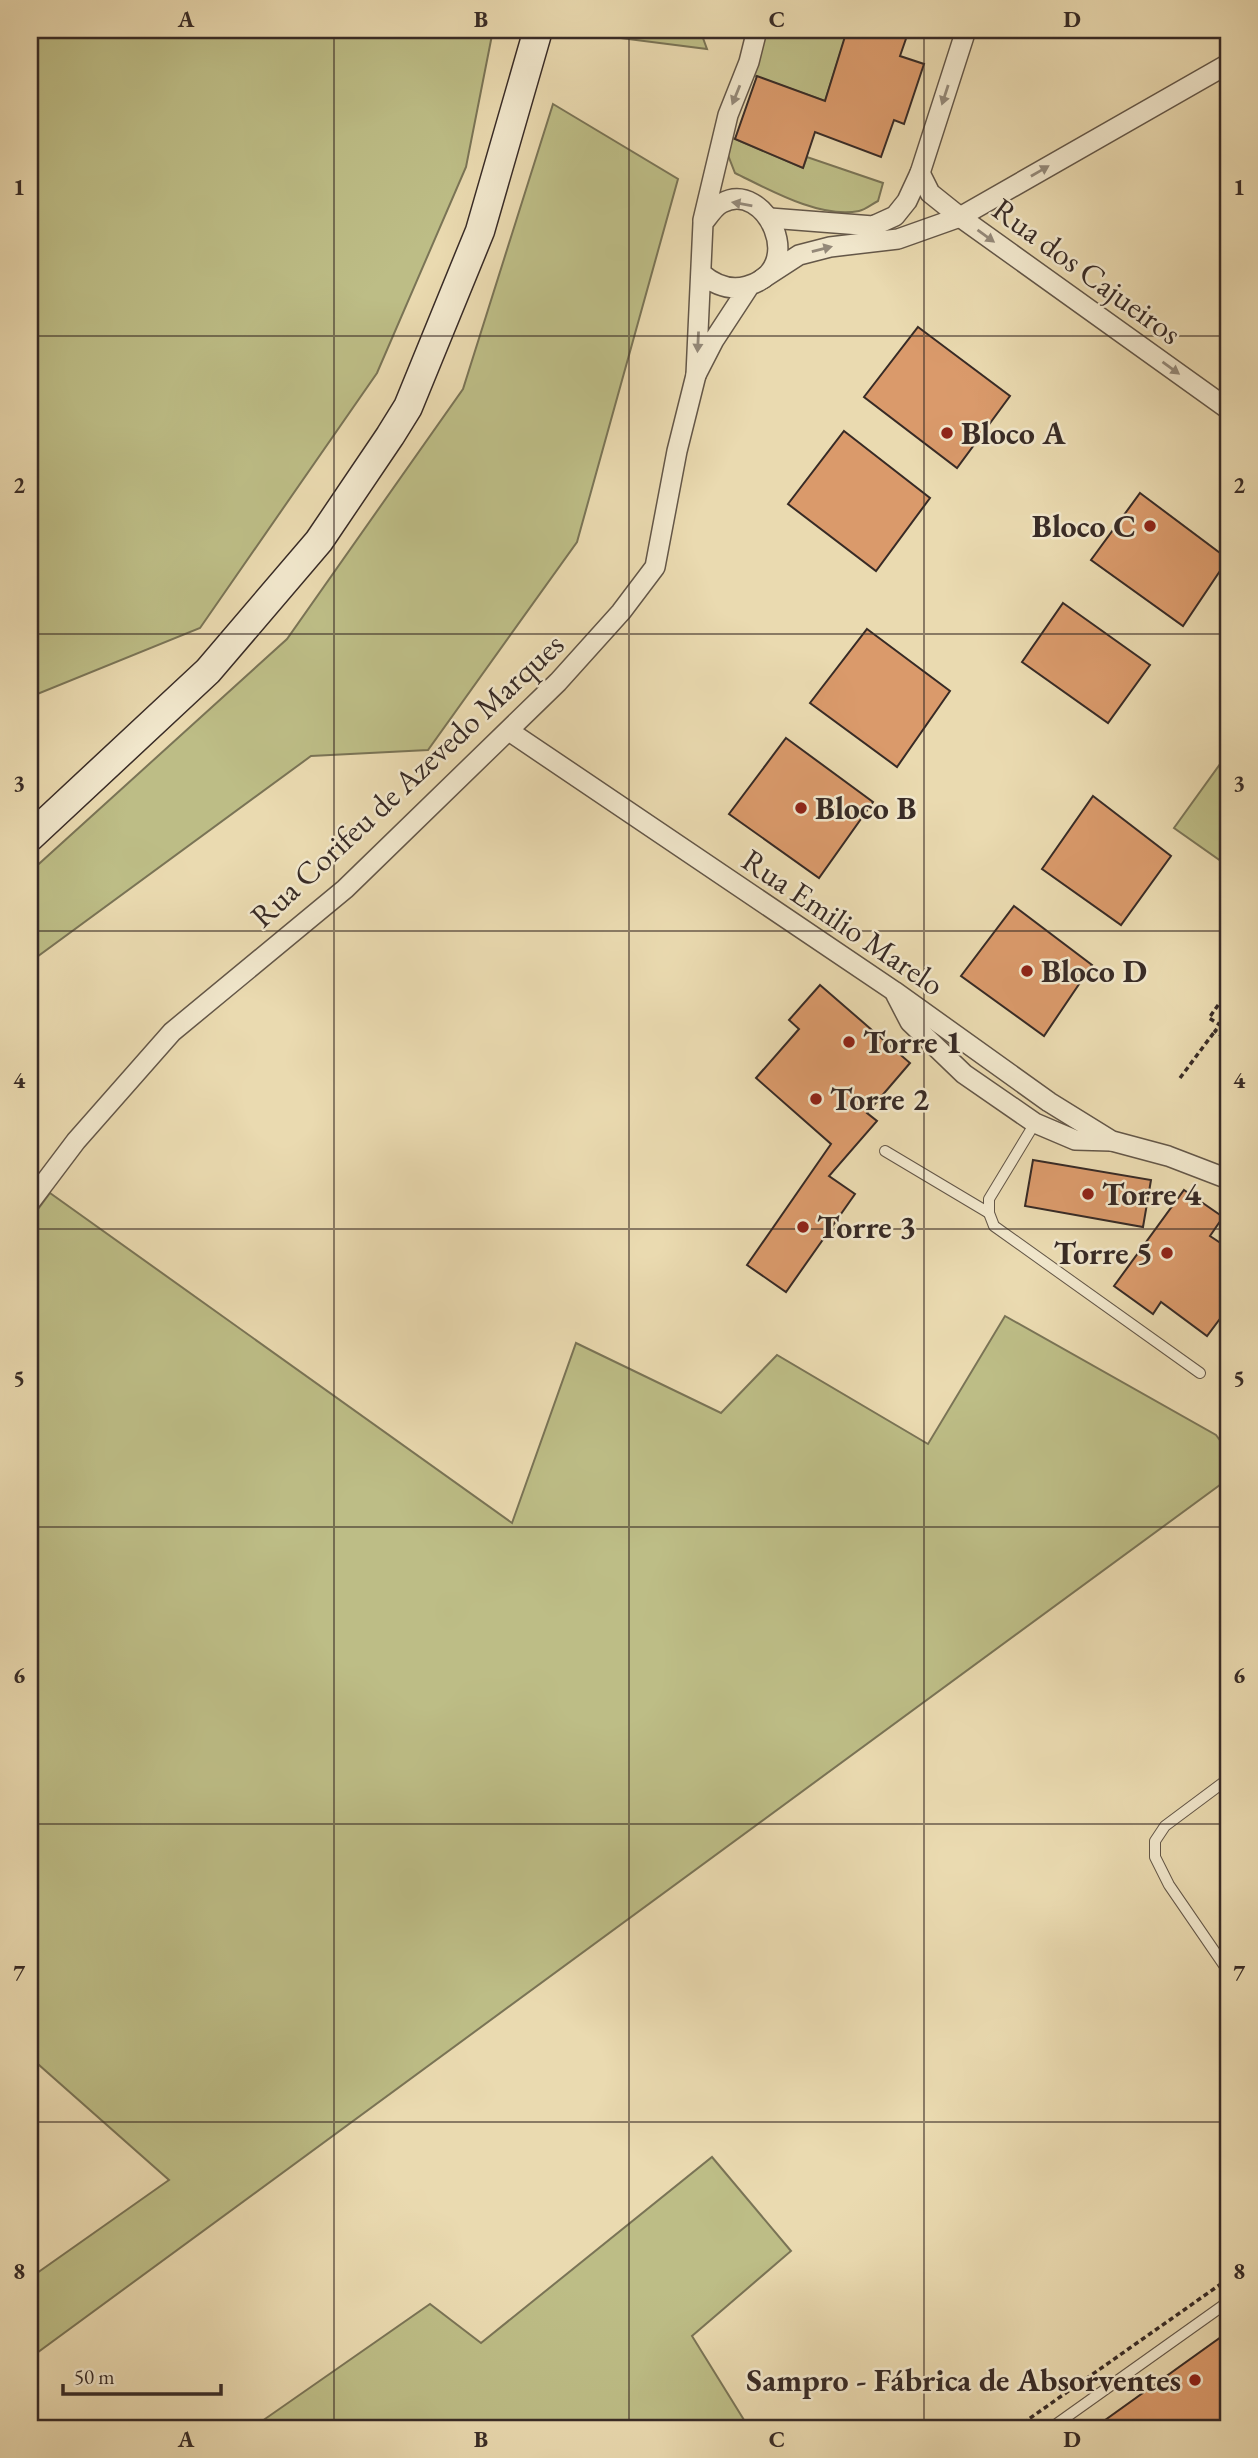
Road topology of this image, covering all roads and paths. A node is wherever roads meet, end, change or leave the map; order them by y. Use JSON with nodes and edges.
{"nodes":[{"id":1,"x":538,"y":30,"type":"edge"},
{"id":2,"x":757,"y":30,"type":"edge"},
{"id":3,"x":966,"y":30,"type":"edge"},
{"id":4,"x":1228,"y":64,"type":"edge"},
{"id":5,"x":920,"y":173,"type":"junction"},
{"id":6,"x":960,"y":217,"type":"junction"},
{"id":7,"x":770,"y":218,"type":"junction"},
{"id":8,"x":703,"y":223,"type":"junction"},
{"id":9,"x":702,"y":274,"type":"junction"},
{"id":10,"x":756,"y":282,"type":"junction"},
{"id":11,"x":696,"y":375,"type":"junction"},
{"id":12,"x":1228,"y":409,"type":"edge"},
{"id":13,"x":509,"y":731,"type":"junction"},
{"id":14,"x":30,"y":837,"type":"edge"},
{"id":15,"x":894,"y":991,"type":"junction"},
{"id":16,"x":1228,"y":991,"type":"edge"},
{"id":17,"x":1215,"y":1031,"type":"junction"},
{"id":18,"x":1228,"y":1041,"type":"edge"},
{"id":19,"x":980,"y":1053,"type":"junction"},
{"id":20,"x":964,"y":1074,"type":"junction"},
{"id":21,"x":1180,"y":1078,"type":"dead end"},
{"id":22,"x":1049,"y":1102,"type":"junction"},
{"id":23,"x":1035,"y":1123,"type":"junction"},
{"id":24,"x":1112,"y":1142,"type":"junction"},
{"id":25,"x":885,"y":1151,"type":"dead end"},
{"id":26,"x":1228,"y":1179,"type":"edge"},
{"id":27,"x":30,"y":1202,"type":"edge"},
{"id":28,"x":989,"y":1213,"type":"junction"},
{"id":29,"x":1200,"y":1373,"type":"dead end"},
{"id":30,"x":1228,"y":1779,"type":"edge"},
{"id":31,"x":1228,"y":1971,"type":"edge"},
{"id":32,"x":1228,"y":2279,"type":"edge"},
{"id":33,"x":1228,"y":2302,"type":"edge"},
{"id":34,"x":1016,"y":2428,"type":"edge"},
{"id":35,"x":1051,"y":2428,"type":"edge"}],
"edges":[{"from":1,"to":14,"type":"street"},
{"from":2,"to":8,"type":"street","one_way":true},
{"from":3,"to":5,"type":"street","one_way":true},
{"from":6,"to":4,"type":"street","one_way":true},
{"from":5,"to":6,"type":"street","name":"Rua dos Cajueiros"},
{"from":5,"to":7,"type":"street"},
{"from":10,"to":6,"type":"street","one_way":true},
{"from":6,"to":12,"type":"street","name":"Rua dos Cajueiros","one_way":true},
{"from":7,"to":8,"type":"street","one_way":true},
{"from":7,"to":10,"type":"street"},
{"from":8,"to":9,"type":"street"},
{"from":9,"to":10,"type":"street"},
{"from":9,"to":11,"type":"street","one_way":true},
{"from":10,"to":11,"type":"street"},
{"from":11,"to":13,"type":"street","name":"Rua Corifeu de Azevedo Marques"},
{"from":13,"to":15,"type":"street","name":"Rua Emilio Marelo"},
{"from":13,"to":27,"type":"street","name":"Rua Corifeu de Azevedo Marques"},
{"from":15,"to":19,"type":"street","name":"Rua Emilio Marelo"},
{"from":15,"to":20,"type":"street"},
{"from":16,"to":17,"type":"path"},
{"from":17,"to":18,"type":"path"},
{"from":17,"to":21,"type":"path"},
{"from":19,"to":20,"type":"street"},
{"from":19,"to":22,"type":"street","name":"Rua Emilio Marelo"},
{"from":20,"to":23,"type":"street"},
{"from":22,"to":23,"type":"street"},
{"from":22,"to":24,"type":"street","name":"Rua Emilio Marelo"},
{"from":23,"to":24,"type":"street"},
{"from":23,"to":28,"type":"lane"},
{"from":24,"to":26,"type":"street","name":"Rua Emilio Marelo"},
{"from":25,"to":28,"type":"lane"},
{"from":28,"to":29,"type":"lane"},
{"from":30,"to":31,"type":"lane"},
{"from":32,"to":34,"type":"path"},
{"from":33,"to":35,"type":"lane"}]}
